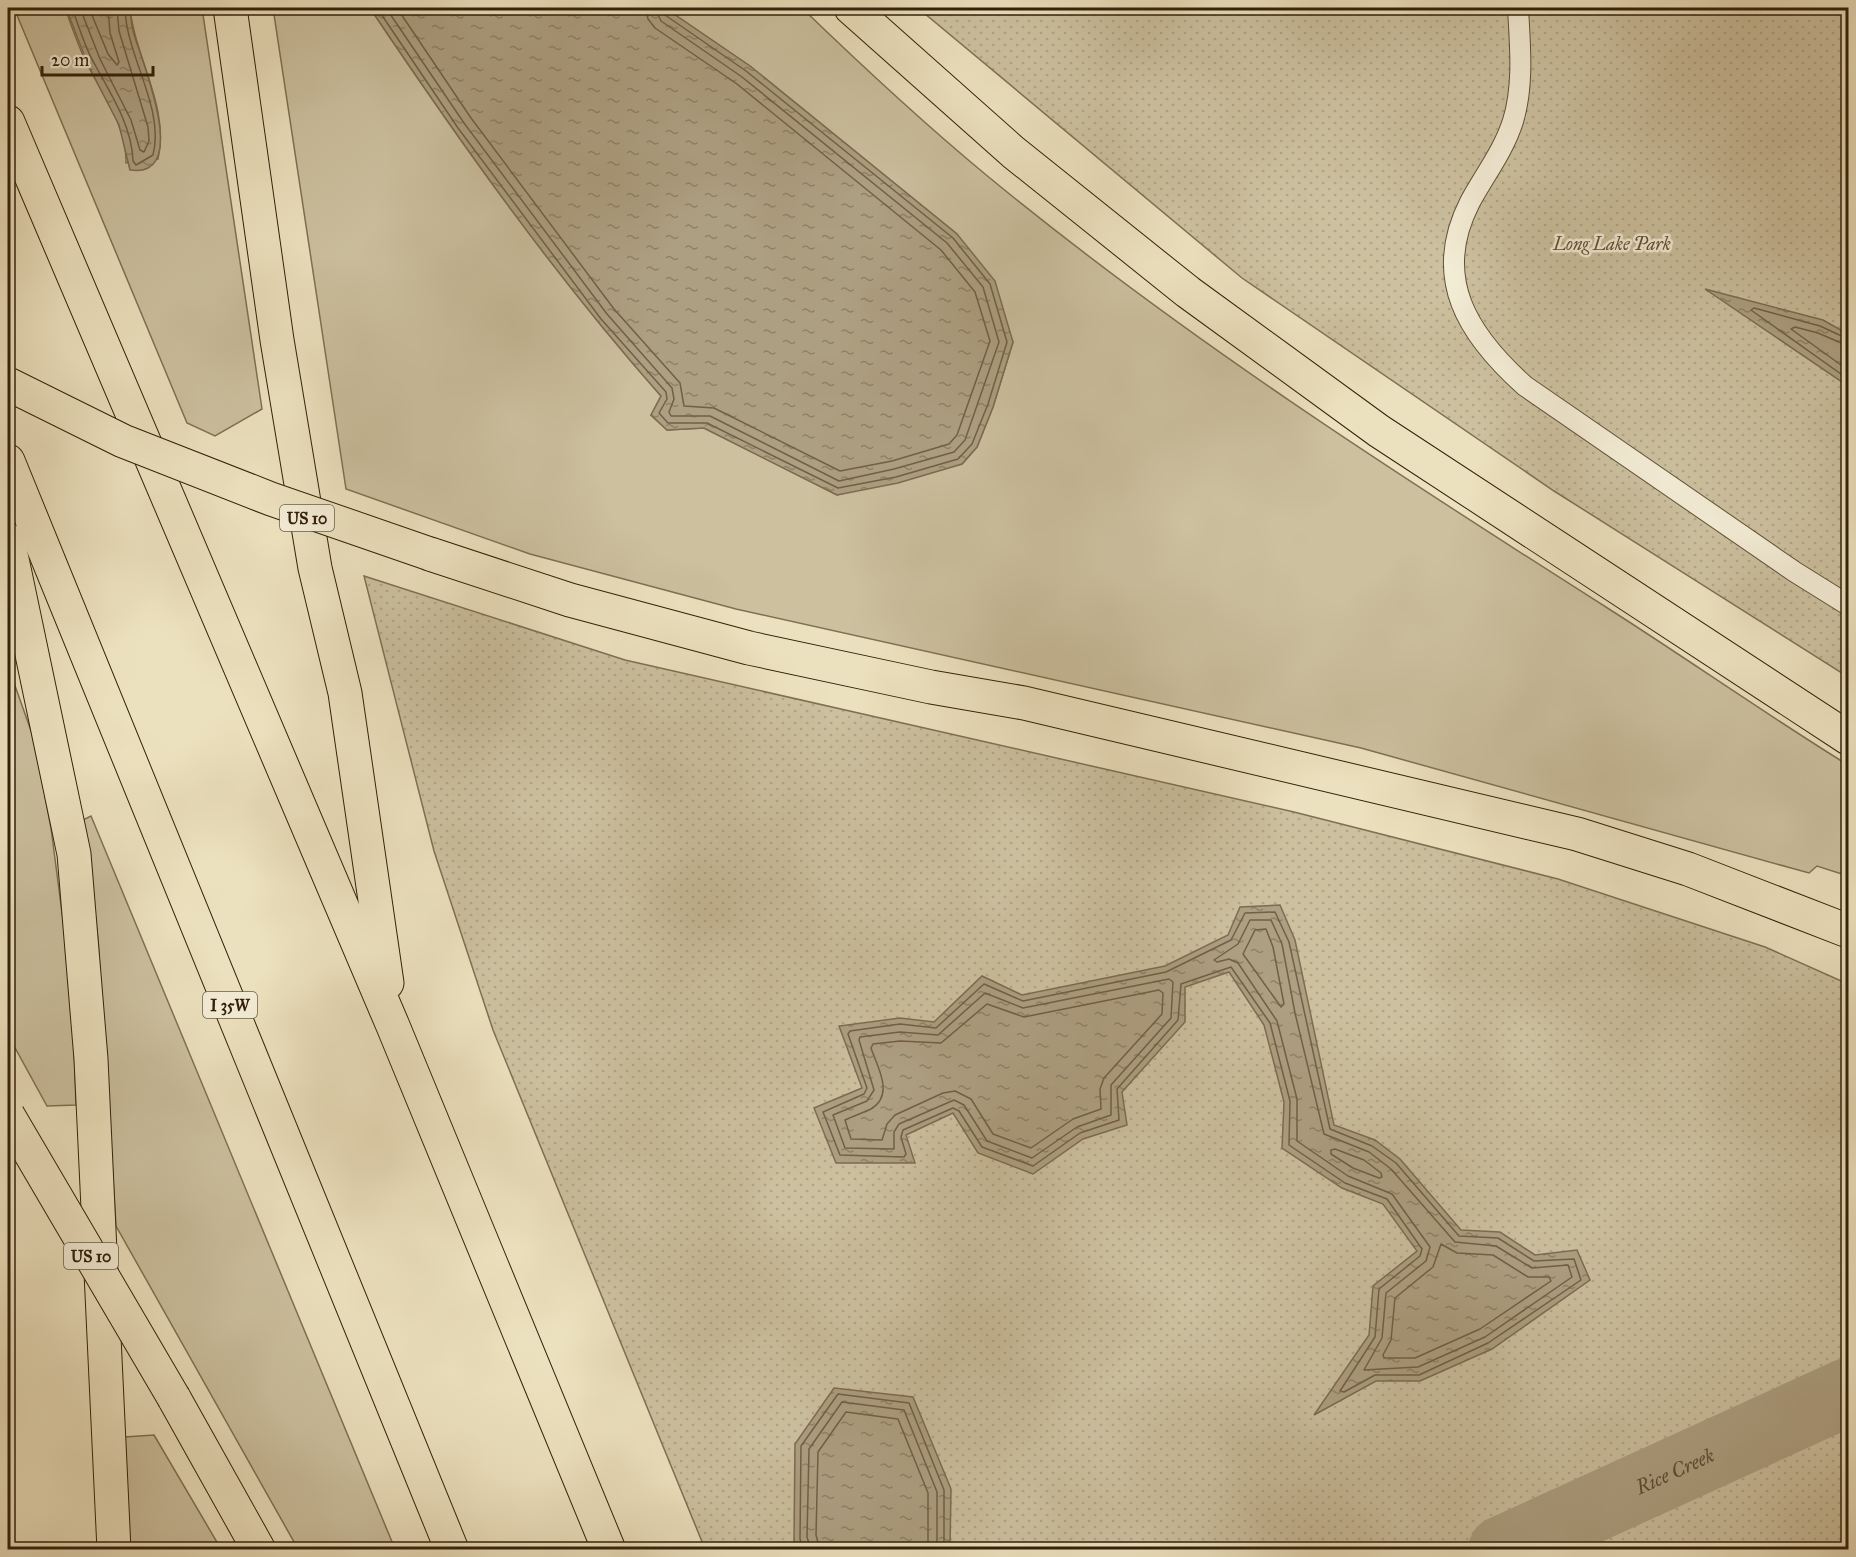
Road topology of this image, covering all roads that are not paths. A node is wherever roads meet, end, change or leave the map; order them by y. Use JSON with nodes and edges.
{"nodes":[{"id":1,"x":230,"y":8,"type":"edge"},
{"id":2,"x":851,"y":8,"type":"edge"},
{"id":3,"x":1518,"y":8,"type":"edge"},
{"id":4,"x":8,"y":122,"type":"edge"},
{"id":5,"x":8,"y":384,"type":"edge"},
{"id":6,"x":8,"y":461,"type":"edge"},
{"id":7,"x":8,"y":540,"type":"edge"},
{"id":8,"x":1848,"y":605,"type":"edge"},
{"id":9,"x":1848,"y":738,"type":"edge"},
{"id":10,"x":1848,"y":931,"type":"edge"},
{"id":11,"x":393,"y":1026,"type":"junction"},
{"id":12,"x":8,"y":1114,"type":"edge"},
{"id":13,"x":114,"y":1550,"type":"edge"},
{"id":14,"x":259,"y":1550,"type":"edge"},
{"id":15,"x":452,"y":1550,"type":"edge"},
{"id":16,"x":609,"y":1550,"type":"edge"}],
"edges":[{"from":1,"to":11,"type":"highway","number":"US 10"},
{"from":2,"to":9,"type":"highway"},
{"from":3,"to":8,"type":"lane"},
{"from":4,"to":11,"type":"highway"},
{"from":5,"to":10,"type":"highway","bridge":true},
{"from":6,"to":15,"type":"highway","number":"I 35W"},
{"from":7,"to":13,"type":"highway"},
{"from":11,"to":16,"type":"highway"},
{"from":12,"to":14,"type":"highway","number":"US 10","bridge":true}]}
